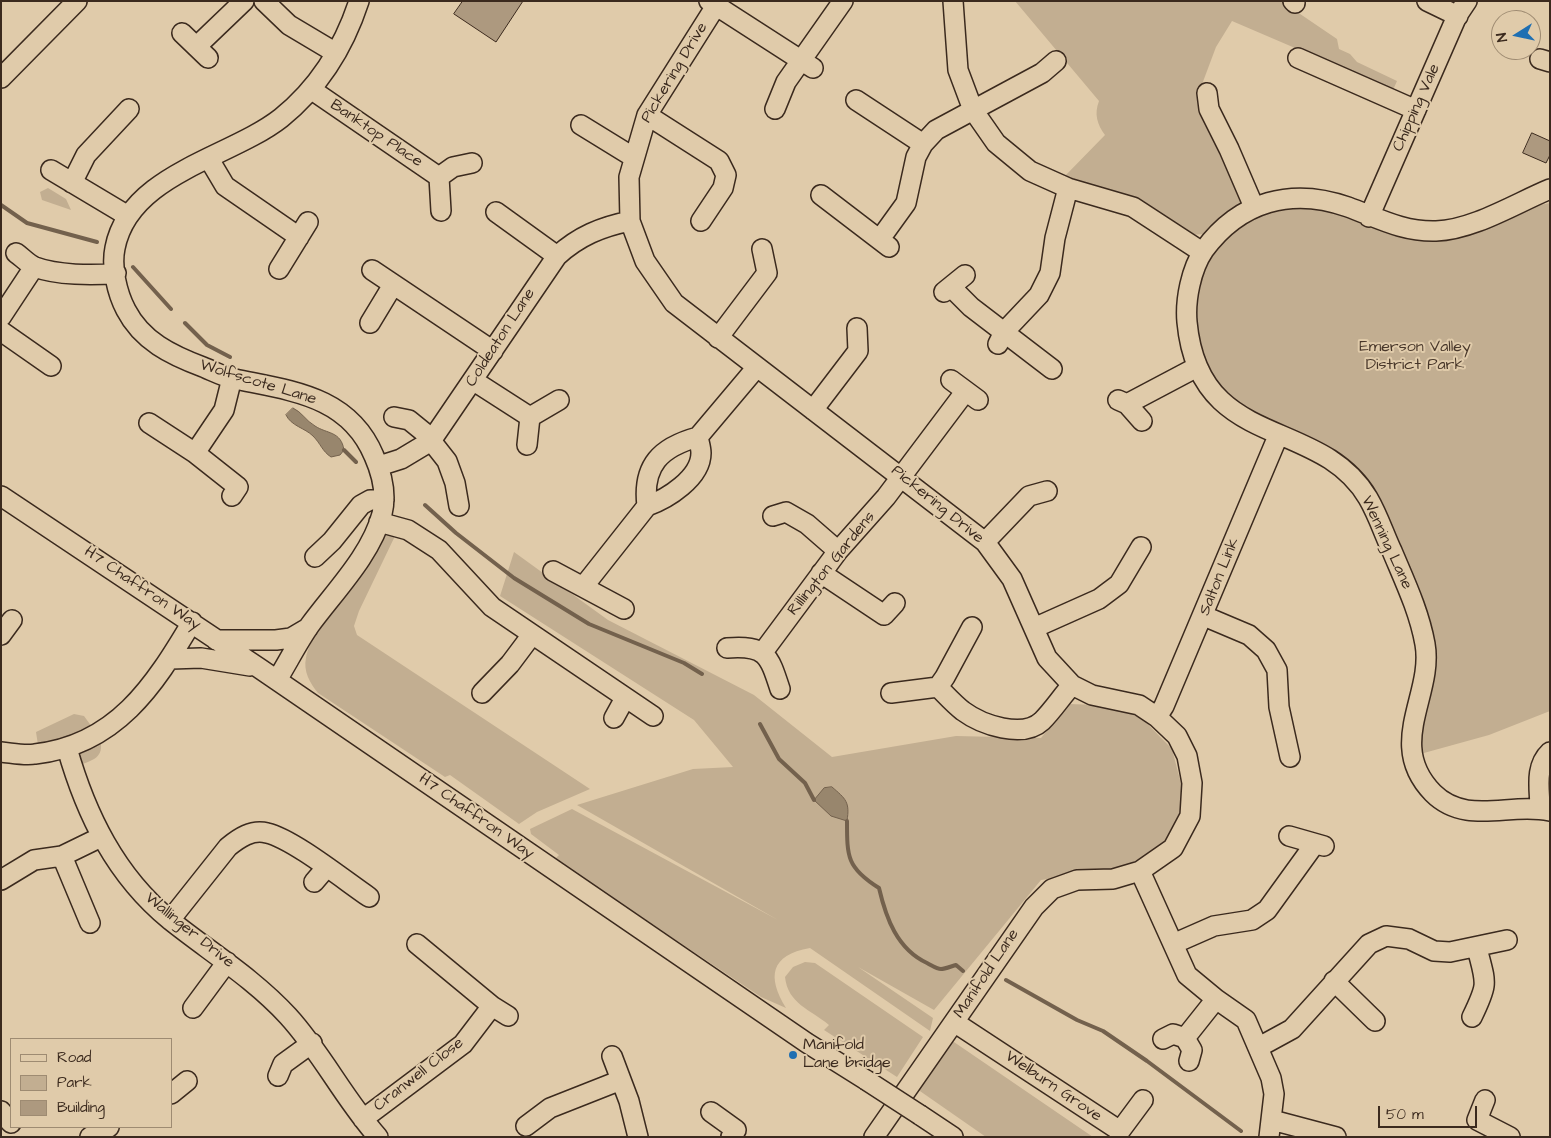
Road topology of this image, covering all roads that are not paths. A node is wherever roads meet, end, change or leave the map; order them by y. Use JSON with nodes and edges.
{"nodes":[{"id":1,"x":77,"y":1,"type":"edge"},
{"id":2,"x":244,"y":1,"type":"edge"},
{"id":3,"x":264,"y":1,"type":"edge"},
{"id":4,"x":360,"y":1,"type":"edge"},
{"id":5,"x":843,"y":1,"type":"edge"},
{"id":6,"x":953,"y":1,"type":"edge"},
{"id":7,"x":1427,"y":1,"type":"edge"},
{"id":8,"x":715,"y":2,"type":"edge"},
{"id":9,"x":1463,"y":8,"type":"edge"},
{"id":10,"x":182,"y":33,"type":"dead end"},
{"id":11,"x":336,"y":53,"type":"junction"},
{"id":12,"x":1298,"y":58,"type":"dead end"},
{"id":13,"x":807,"y":64,"type":"junction"},
{"id":14,"x":1049,"y":72,"type":"dead end"},
{"id":15,"x":1,"y":78,"type":"edge"},
{"id":16,"x":312,"y":90,"type":"junction"},
{"id":17,"x":1207,"y":93,"type":"dead end"},
{"id":18,"x":856,"y":100,"type":"dead end"},
{"id":19,"x":129,"y":109,"type":"dead end"},
{"id":20,"x":774,"y":109,"type":"dead end"},
{"id":21,"x":973,"y":110,"type":"junction"},
{"id":22,"x":1416,"y":110,"type":"junction"},
{"id":23,"x":647,"y":115,"type":"junction"},
{"id":24,"x":581,"y":125,"type":"dead end"},
{"id":25,"x":923,"y":144,"type":"junction"},
{"id":26,"x":633,"y":157,"type":"junction"},
{"id":27,"x":209,"y":159,"type":"junction"},
{"id":28,"x":472,"y":162,"type":"dead end"},
{"id":29,"x":51,"y":170,"type":"dead end"},
{"id":30,"x":439,"y":177,"type":"junction"},
{"id":31,"x":72,"y":183,"type":"junction"},
{"id":32,"x":1068,"y":188,"type":"junction"},
{"id":33,"x":1550,"y":189,"type":"edge"},
{"id":34,"x":834,"y":196,"type":"dead end"},
{"id":35,"x":1254,"y":207,"type":"junction"},
{"id":36,"x":702,"y":208,"type":"dead end"},
{"id":37,"x":441,"y":211,"type":"dead end"},
{"id":38,"x":496,"y":212,"type":"dead end"},
{"id":39,"x":128,"y":216,"type":"junction"},
{"id":40,"x":1369,"y":217,"type":"junction"},
{"id":41,"x":630,"y":221,"type":"junction"},
{"id":42,"x":762,"y":249,"type":"dead end"},
{"id":43,"x":1202,"y":252,"type":"junction"},
{"id":44,"x":16,"y":253,"type":"dead end"},
{"id":45,"x":557,"y":256,"type":"junction"},
{"id":46,"x":34,"y":266,"type":"junction"},
{"id":47,"x":279,"y":269,"type":"dead end"},
{"id":48,"x":372,"y":270,"type":"dead end"},
{"id":49,"x":116,"y":272,"type":"junction"},
{"id":50,"x":393,"y":284,"type":"junction"},
{"id":51,"x":953,"y":284,"type":"dead end"},
{"id":52,"x":1,"y":317,"type":"edge"},
{"id":53,"x":370,"y":323,"type":"dead end"},
{"id":54,"x":857,"y":328,"type":"dead end"},
{"id":55,"x":1,"y":331,"type":"edge"},
{"id":56,"x":718,"y":338,"type":"junction"},
{"id":57,"x":1001,"y":338,"type":"junction"},
{"id":58,"x":493,"y":351,"type":"junction"},
{"id":59,"x":51,"y":366,"type":"dead end"},
{"id":60,"x":756,"y":367,"type":"junction"},
{"id":61,"x":1198,"y":367,"type":"junction"},
{"id":62,"x":1052,"y":369,"type":"dead end"},
{"id":63,"x":232,"y":378,"type":"junction"},
{"id":64,"x":474,"y":381,"type":"junction"},
{"id":65,"x":964,"y":391,"type":"dead end"},
{"id":66,"x":559,"y":400,"type":"dead end"},
{"id":67,"x":813,"y":410,"type":"junction"},
{"id":68,"x":394,"y":417,"type":"dead end"},
{"id":69,"x":530,"y":417,"type":"junction"},
{"id":70,"x":1142,"y":421,"type":"dead end"},
{"id":71,"x":149,"y":423,"type":"dead end"},
{"id":72,"x":1278,"y":436,"type":"junction"},
{"id":73,"x":698,"y":437,"type":"junction"},
{"id":74,"x":431,"y":441,"type":"junction"},
{"id":75,"x":527,"y":445,"type":"dead end"},
{"id":76,"x":195,"y":453,"type":"junction"},
{"id":77,"x":379,"y":466,"type":"junction"},
{"id":78,"x":901,"y":476,"type":"junction"},
{"id":79,"x":1047,"y":491,"type":"dead end"},
{"id":80,"x":232,"y":496,"type":"dead end"},
{"id":81,"x":7,"y":500,"type":"edge"},
{"id":82,"x":384,"y":500,"type":"junction"},
{"id":83,"x":459,"y":506,"type":"dead end"},
{"id":84,"x":646,"y":506,"type":"junction"},
{"id":85,"x":773,"y":516,"type":"dead end"},
{"id":86,"x":379,"y":522,"type":"junction"},
{"id":87,"x":986,"y":542,"type":"junction"},
{"id":88,"x":1141,"y":547,"type":"dead end"},
{"id":89,"x":838,"y":551,"type":"junction"},
{"id":90,"x":315,"y":557,"type":"dead end"},
{"id":91,"x":553,"y":571,"type":"dead end"},
{"id":92,"x":821,"y":573,"type":"junction"},
{"id":93,"x":583,"y":587,"type":"junction"},
{"id":94,"x":896,"y":603,"type":"dead end"},
{"id":95,"x":624,"y":609,"type":"dead end"},
{"id":96,"x":1204,"y":616,"type":"junction"},
{"id":97,"x":192,"y":622,"type":"junction"},
{"id":98,"x":308,"y":628,"type":"junction"},
{"id":99,"x":1034,"y":628,"type":"junction"},
{"id":100,"x":531,"y":636,"type":"junction"},
{"id":101,"x":216,"y":640,"type":"junction"},
{"id":102,"x":971,"y":640,"type":"dead end"},
{"id":103,"x":727,"y":648,"type":"dead end"},
{"id":104,"x":763,"y":652,"type":"junction"},
{"id":105,"x":171,"y":658,"type":"junction"},
{"id":106,"x":259,"y":668,"type":"junction"},
{"id":107,"x":277,"y":680,"type":"junction"},
{"id":108,"x":485,"y":683,"type":"dead end"},
{"id":109,"x":1072,"y":685,"type":"junction"},
{"id":110,"x":938,"y":686,"type":"junction"},
{"id":111,"x":780,"y":689,"type":"dead end"},
{"id":112,"x":897,"y":697,"type":"dead end"},
{"id":113,"x":625,"y":698,"type":"junction"},
{"id":114,"x":653,"y":716,"type":"dead end"},
{"id":115,"x":1157,"y":717,"type":"junction"},
{"id":116,"x":614,"y":718,"type":"dead end"},
{"id":117,"x":67,"y":748,"type":"junction"},
{"id":118,"x":1281,"y":749,"type":"dead end"},
{"id":119,"x":1,"y":752,"type":"edge"},
{"id":120,"x":1550,"y":752,"type":"edge"},
{"id":121,"x":1545,"y":810,"type":"edge"},
{"id":122,"x":1289,"y":836,"type":"dead end"},
{"id":123,"x":101,"y":837,"type":"junction"},
{"id":124,"x":62,"y":856,"type":"junction"},
{"id":125,"x":326,"y":868,"type":"junction"},
{"id":126,"x":1140,"y":871,"type":"junction"},
{"id":127,"x":1,"y":880,"type":"edge"},
{"id":128,"x":314,"y":882,"type":"dead end"},
{"id":129,"x":369,"y":897,"type":"dead end"},
{"id":130,"x":170,"y":920,"type":"junction"},
{"id":131,"x":90,"y":923,"type":"dead end"},
{"id":132,"x":1507,"y":940,"type":"dead end"},
{"id":133,"x":417,"y":944,"type":"dead end"},
{"id":134,"x":1173,"y":944,"type":"junction"},
{"id":135,"x":1477,"y":948,"type":"junction"},
{"id":136,"x":227,"y":962,"type":"junction"},
{"id":137,"x":1334,"y":981,"type":"junction"},
{"id":138,"x":1216,"y":999,"type":"junction"},
{"id":139,"x":193,"y":1008,"type":"dead end"},
{"id":140,"x":1472,"y":1016,"type":"dead end"},
{"id":141,"x":1376,"y":1020,"type":"dead end"},
{"id":142,"x":954,"y":1022,"type":"junction"},
{"id":143,"x":1185,"y":1038,"type":"junction"},
{"id":144,"x":1163,"y":1040,"type":"dead end"},
{"id":145,"x":312,"y":1042,"type":"junction"},
{"id":146,"x":1259,"y":1047,"type":"junction"},
{"id":147,"x":612,"y":1056,"type":"dead end"},
{"id":148,"x":1189,"y":1061,"type":"dead end"},
{"id":149,"x":278,"y":1076,"type":"dead end"},
{"id":150,"x":621,"y":1080,"type":"junction"},
{"id":151,"x":187,"y":1081,"type":"dead end"},
{"id":152,"x":174,"y":1100,"type":"edge"},
{"id":153,"x":1143,"y":1100,"type":"dead end"},
{"id":154,"x":1485,"y":1100,"type":"dead end"},
{"id":155,"x":1,"y":1111,"type":"edge"},
{"id":156,"x":711,"y":1112,"type":"dead end"},
{"id":157,"x":363,"y":1118,"type":"junction"},
{"id":158,"x":10,"y":1122,"type":"edge"},
{"id":159,"x":538,"y":1125,"type":"dead end"},
{"id":160,"x":108,"y":1128,"type":"edge"},
{"id":161,"x":1270,"y":1128,"type":"edge"},
{"id":162,"x":738,"y":1134,"type":"edge"},
{"id":163,"x":1504,"y":1135,"type":"edge"},
{"id":164,"x":90,"y":1137,"type":"edge"},
{"id":165,"x":378,"y":1137,"type":"edge"},
{"id":166,"x":638,"y":1137,"type":"edge"},
{"id":167,"x":874,"y":1137,"type":"edge"},
{"id":168,"x":953,"y":1137,"type":"edge"},
{"id":169,"x":1336,"y":1137,"type":"edge"}],
"edges":[{"from":1,"to":15,"type":"street"},
{"from":2,"to":10,"type":"street"},
{"from":3,"to":11,"type":"street"},
{"from":4,"to":11,"type":"street","name":"Wolfscote Lane"},
{"from":5,"to":13,"type":"street"},
{"from":6,"to":21,"type":"street"},
{"from":7,"to":9,"type":"street"},
{"from":8,"to":13,"type":"street"},
{"from":8,"to":23,"type":"street","name":"Pickering Drive"},
{"from":9,"to":22,"type":"street","name":"Chipping Vale"},
{"from":11,"to":16,"type":"street","name":"Wolfscote Lane"},
{"from":12,"to":22,"type":"street"},
{"from":13,"to":20,"type":"street"},
{"from":14,"to":21,"type":"street"},
{"from":16,"to":27,"type":"street","name":"Wolfscote Lane"},
{"from":16,"to":30,"type":"street","name":"Banktop Place"},
{"from":17,"to":35,"type":"street"},
{"from":18,"to":25,"type":"street"},
{"from":19,"to":31,"type":"street"},
{"from":21,"to":25,"type":"street"},
{"from":21,"to":32,"type":"street"},
{"from":22,"to":40,"type":"street","name":"Chipping Vale"},
{"from":23,"to":26,"type":"street","name":"Pickering Drive"},
{"from":23,"to":36,"type":"street"},
{"from":24,"to":26,"type":"street"},
{"from":25,"to":34,"type":"street"},
{"from":26,"to":41,"type":"street","name":"Pickering Drive"},
{"from":27,"to":39,"type":"street","name":"Wolfscote Lane"},
{"from":27,"to":47,"type":"street"},
{"from":28,"to":30,"type":"street","name":"Banktop Place"},
{"from":29,"to":31,"type":"street"},
{"from":30,"to":37,"type":"street","name":"Banktop Place"},
{"from":31,"to":39,"type":"street"},
{"from":32,"to":43,"type":"street"},
{"from":32,"to":57,"type":"street"},
{"from":33,"to":40,"type":"street"},
{"from":35,"to":40,"type":"street"},
{"from":35,"to":43,"type":"street"},
{"from":38,"to":45,"type":"street"},
{"from":39,"to":49,"type":"street","name":"Wolfscote Lane"},
{"from":41,"to":45,"type":"street","name":"Coldeaton Lane"},
{"from":41,"to":56,"type":"street","name":"Pickering Drive"},
{"from":42,"to":56,"type":"street"},
{"from":43,"to":61,"type":"street","name":"Wenning Lane"},
{"from":44,"to":46,"type":"street"},
{"from":45,"to":58,"type":"street","name":"Coldeaton Lane"},
{"from":46,"to":49,"type":"street"},
{"from":46,"to":52,"type":"street"},
{"from":48,"to":50,"type":"street"},
{"from":49,"to":63,"type":"street","name":"Wolfscote Lane"},
{"from":50,"to":53,"type":"street"},
{"from":50,"to":58,"type":"street"},
{"from":51,"to":57,"type":"street"},
{"from":54,"to":67,"type":"street"},
{"from":55,"to":59,"type":"street"},
{"from":56,"to":60,"type":"street","name":"Pickering Drive"},
{"from":57,"to":62,"type":"street"},
{"from":58,"to":64,"type":"street","name":"Coldeaton Lane"},
{"from":60,"to":67,"type":"street","name":"Pickering Drive"},
{"from":60,"to":73,"type":"street"},
{"from":61,"to":70,"type":"street"},
{"from":61,"to":72,"type":"street","name":"Wenning Lane"},
{"from":63,"to":76,"type":"street"},
{"from":63,"to":77,"type":"street","name":"Wolfscote Lane"},
{"from":64,"to":69,"type":"street"},
{"from":64,"to":74,"type":"street","name":"Coldeaton Lane"},
{"from":65,"to":78,"type":"street","name":"Rillington Gardens"},
{"from":66,"to":69,"type":"street"},
{"from":67,"to":78,"type":"street","name":"Pickering Drive"},
{"from":68,"to":74,"type":"street"},
{"from":69,"to":75,"type":"street"},
{"from":71,"to":76,"type":"street"},
{"from":72,"to":96,"type":"street","name":"Salton Link"},
{"from":72,"to":121,"type":"street","name":"Wenning Lane"},
{"from":73,"to":84,"type":"street"},
{"from":73,"to":84,"type":"street"},
{"from":74,"to":77,"type":"street","name":"Coldeaton Lane"},
{"from":74,"to":83,"type":"street"},
{"from":76,"to":80,"type":"street"},
{"from":77,"to":82,"type":"street","name":"Wolfscote Lane"},
{"from":78,"to":87,"type":"street","name":"Pickering Drive"},
{"from":78,"to":89,"type":"street","name":"Rillington Gardens"},
{"from":79,"to":87,"type":"street"},
{"from":81,"to":97,"type":"street","name":"H7 Chaffron Way"},
{"from":82,"to":86,"type":"street","name":"Wolfscote Lane"},
{"from":82,"to":90,"type":"street"},
{"from":84,"to":93,"type":"street"},
{"from":85,"to":89,"type":"street"},
{"from":86,"to":98,"type":"street","name":"Wolfscote Lane"},
{"from":86,"to":100,"type":"street"},
{"from":87,"to":99,"type":"street","name":"Pickering Drive"},
{"from":88,"to":99,"type":"street"},
{"from":89,"to":92,"type":"street","name":"Rillington Gardens"},
{"from":91,"to":93,"type":"street"},
{"from":92,"to":94,"type":"street"},
{"from":92,"to":104,"type":"street","name":"Rillington Gardens"},
{"from":93,"to":95,"type":"street"},
{"from":96,"to":115,"type":"street","name":"Salton Link"},
{"from":96,"to":118,"type":"street"},
{"from":97,"to":101,"type":"street","name":"H7 Chaffron Way"},
{"from":97,"to":105,"type":"street"},
{"from":98,"to":101,"type":"street"},
{"from":98,"to":107,"type":"street","name":"Wolfscote Lane"},
{"from":99,"to":109,"type":"street","name":"Pickering Drive"},
{"from":100,"to":108,"type":"street"},
{"from":100,"to":113,"type":"street"},
{"from":101,"to":106,"type":"street","name":"H7 Chaffron Way"},
{"from":102,"to":110,"type":"street"},
{"from":103,"to":104,"type":"street"},
{"from":104,"to":111,"type":"street"},
{"from":105,"to":106,"type":"street"},
{"from":105,"to":117,"type":"street"},
{"from":106,"to":107,"type":"street","name":"H7 Chaffron Way"},
{"from":107,"to":168,"type":"street","name":"H7 Chaffron Way","bridge":true},
{"from":109,"to":110,"type":"street"},
{"from":109,"to":115,"type":"street","name":"Pickering Drive"},
{"from":110,"to":112,"type":"street"},
{"from":113,"to":114,"type":"street"},
{"from":113,"to":116,"type":"street"},
{"from":115,"to":126,"type":"street","name":"Pickering Drive"},
{"from":117,"to":119,"type":"street"},
{"from":117,"to":123,"type":"street","name":"Wallinger Drive"},
{"from":120,"to":121,"type":"street"},
{"from":122,"to":134,"type":"street"},
{"from":123,"to":124,"type":"street"},
{"from":123,"to":130,"type":"street","name":"Wallinger Drive"},
{"from":124,"to":127,"type":"street"},
{"from":124,"to":131,"type":"street"},
{"from":125,"to":128,"type":"street"},
{"from":125,"to":129,"type":"street"},
{"from":125,"to":130,"type":"street"},
{"from":126,"to":134,"type":"street"},
{"from":126,"to":142,"type":"street","name":"Manifold Lane"},
{"from":130,"to":136,"type":"street","name":"Wallinger Drive"},
{"from":132,"to":135,"type":"street"},
{"from":133,"to":157,"type":"street","name":"Cranwell Close"},
{"from":134,"to":138,"type":"street"},
{"from":135,"to":137,"type":"street"},
{"from":135,"to":140,"type":"street"},
{"from":136,"to":139,"type":"street"},
{"from":136,"to":145,"type":"street","name":"Wallinger Drive"},
{"from":137,"to":141,"type":"street"},
{"from":137,"to":146,"type":"street"},
{"from":138,"to":143,"type":"street"},
{"from":138,"to":146,"type":"street"},
{"from":142,"to":153,"type":"street","name":"Welburn Grove"},
{"from":142,"to":167,"type":"street","name":"Manifold Lane"},
{"from":143,"to":144,"type":"street"},
{"from":143,"to":148,"type":"street"},
{"from":145,"to":149,"type":"street"},
{"from":145,"to":157,"type":"street","name":"Wallinger Drive"},
{"from":146,"to":161,"type":"street"},
{"from":147,"to":150,"type":"street"},
{"from":150,"to":159,"type":"street"},
{"from":150,"to":166,"type":"street"},
{"from":151,"to":152,"type":"street"},
{"from":154,"to":163,"type":"street"},
{"from":155,"to":158,"type":"street"},
{"from":156,"to":162,"type":"street"},
{"from":157,"to":165,"type":"street","name":"Wallinger Drive"},
{"from":160,"to":164,"type":"street"},
{"from":161,"to":169,"type":"street"}]}
